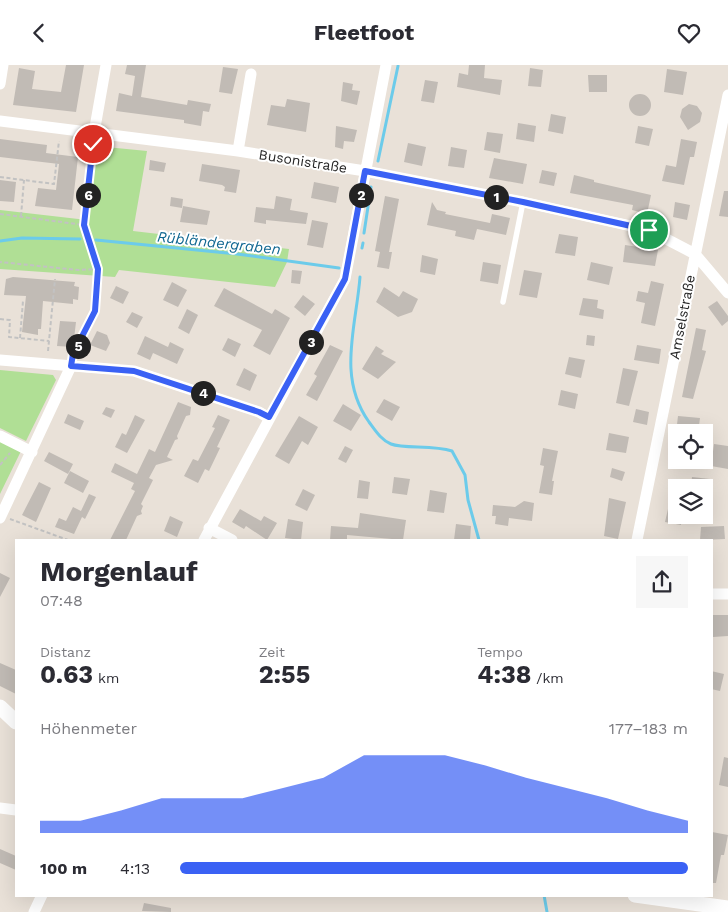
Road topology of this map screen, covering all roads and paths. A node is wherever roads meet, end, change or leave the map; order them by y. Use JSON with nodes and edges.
{"nodes":[{"id":1,"x":3,"y":65,"type":"edge"},
{"id":2,"x":106,"y":65,"type":"edge"},
{"id":3,"x":386,"y":65,"type":"edge"},
{"id":4,"x":251,"y":74,"type":"dead end"},
{"id":5,"x":0,"y":84,"type":"edge"},
{"id":6,"x":728,"y":95,"type":"edge"},
{"id":7,"x":0,"y":121,"type":"edge"},
{"id":8,"x":94,"y":138,"type":"junction"},
{"id":9,"x":59,"y":141,"type":"dead end"},
{"id":10,"x":238,"y":151,"type":"junction"},
{"id":11,"x":365,"y":171,"type":"junction"},
{"id":12,"x":0,"y":177,"type":"edge"},
{"id":13,"x":24,"y":180,"type":"junction"},
{"id":14,"x":523,"y":202,"type":"junction"},
{"id":15,"x":0,"y":214,"type":"edge"},
{"id":16,"x":21,"y":217,"type":"junction"},
{"id":17,"x":84,"y":225,"type":"junction"},
{"id":18,"x":695,"y":254,"type":"junction"},
{"id":19,"x":0,"y":262,"type":"edge"},
{"id":20,"x":98,"y":269,"type":"junction"},
{"id":21,"x":54,"y":279,"type":"dead end"},
{"id":22,"x":728,"y":293,"type":"edge"},
{"id":23,"x":23,"y":301,"type":"dead end"},
{"id":24,"x":503,"y":302,"type":"dead end"},
{"id":25,"x":0,"y":319,"type":"edge"},
{"id":26,"x":20,"y":338,"type":"junction"},
{"id":27,"x":49,"y":341,"type":"junction"},
{"id":28,"x":48,"y":351,"type":"dead end"},
{"id":29,"x":0,"y":360,"type":"edge"},
{"id":30,"x":71,"y":366,"type":"junction"},
{"id":31,"x":269,"y":417,"type":"junction"},
{"id":32,"x":0,"y":436,"type":"edge"},
{"id":33,"x":11,"y":452,"type":"dead end"},
{"id":34,"x":32,"y":452,"type":"junction"},
{"id":35,"x":0,"y":465,"type":"edge"},
{"id":36,"x":0,"y":517,"type":"edge"},
{"id":37,"x":210,"y":528,"type":"junction"},
{"id":38,"x":65,"y":539,"type":"edge"},
{"id":39,"x":204,"y":539,"type":"edge"},
{"id":40,"x":230,"y":539,"type":"edge"},
{"id":41,"x":638,"y":539,"type":"edge"},
{"id":42,"x":713,"y":594,"type":"edge"},
{"id":43,"x":728,"y":594,"type":"edge"},
{"id":44,"x":0,"y":707,"type":"edge"},
{"id":45,"x":15,"y":721,"type":"edge"},
{"id":46,"x":0,"y":808,"type":"edge"},
{"id":47,"x":15,"y":810,"type":"edge"},
{"id":48,"x":41,"y":897,"type":"edge"},
{"id":49,"x":649,"y":897,"type":"edge"},
{"id":50,"x":728,"y":908,"type":"edge"},
{"id":51,"x":34,"y":912,"type":"edge"}],
"edges":[{"from":1,"to":5,"type":"street"},
{"from":2,"to":8,"type":"street"},
{"from":3,"to":11,"type":"street"},
{"from":4,"to":10,"type":"street"},
{"from":6,"to":18,"type":"street","name":"Amselstraße"},
{"from":7,"to":8,"type":"street","name":"Busonistraße"},
{"from":8,"to":10,"type":"street","name":"Busonistraße"},
{"from":8,"to":17,"type":"path"},
{"from":9,"to":13,"type":"path"},
{"from":10,"to":11,"type":"street","name":"Busonistraße"},
{"from":11,"to":14,"type":"street","name":"Busonistraße"},
{"from":11,"to":31,"type":"street"},
{"from":12,"to":13,"type":"path"},
{"from":13,"to":16,"type":"path"},
{"from":14,"to":18,"type":"street","name":"Busonistraße"},
{"from":14,"to":24,"type":"lane"},
{"from":15,"to":16,"type":"path"},
{"from":16,"to":17,"type":"path"},
{"from":17,"to":20,"type":"path"},
{"from":18,"to":22,"type":"street","name":"Busonistraße"},
{"from":18,"to":41,"type":"street","name":"Amselstraße"},
{"from":19,"to":20,"type":"path"},
{"from":20,"to":30,"type":"path"},
{"from":21,"to":27,"type":"path"},
{"from":23,"to":26,"type":"path"},
{"from":25,"to":26,"type":"path"},
{"from":26,"to":27,"type":"path"},
{"from":27,"to":28,"type":"path"},
{"from":29,"to":30,"type":"street"},
{"from":30,"to":31,"type":"street"},
{"from":30,"to":34,"type":"street"},
{"from":31,"to":37,"type":"street"},
{"from":32,"to":34,"type":"street"},
{"from":33,"to":35,"type":"path"},
{"from":34,"to":36,"type":"street"},
{"from":36,"to":38,"type":"path"},
{"from":37,"to":39,"type":"street"},
{"from":37,"to":40,"type":"street"},
{"from":42,"to":43,"type":"street"},
{"from":44,"to":45,"type":"street"},
{"from":46,"to":47,"type":"street"},
{"from":48,"to":51,"type":"street"},
{"from":49,"to":50,"type":"street"}]}
